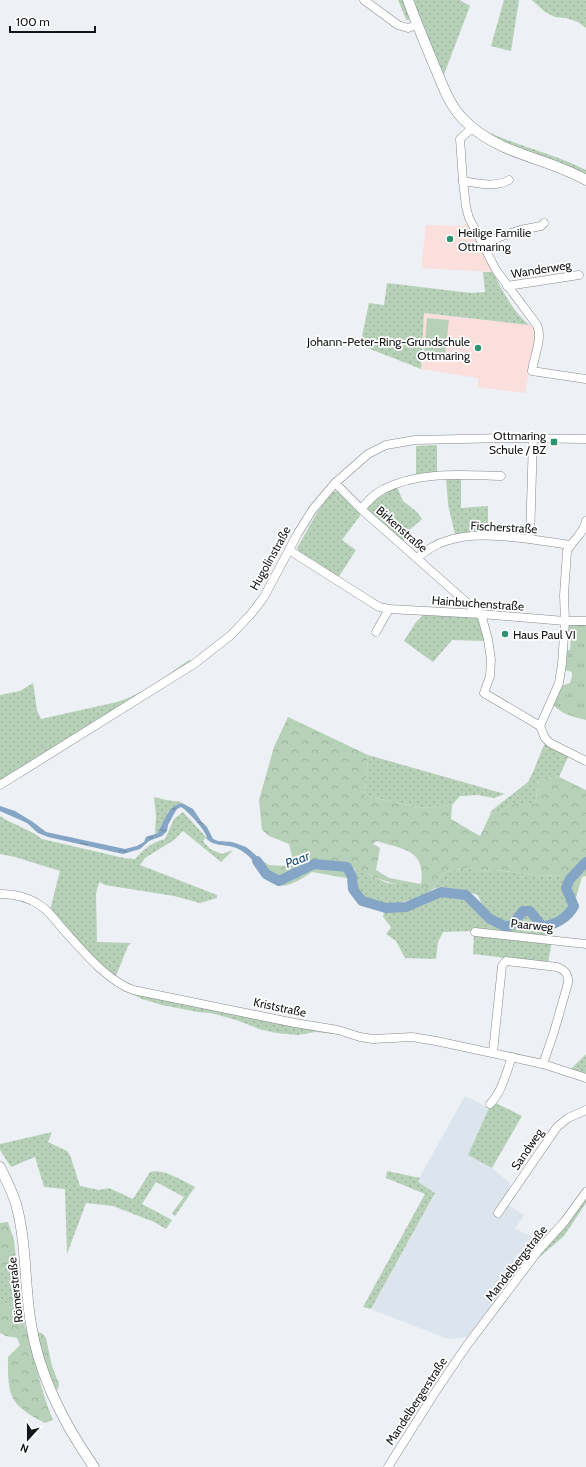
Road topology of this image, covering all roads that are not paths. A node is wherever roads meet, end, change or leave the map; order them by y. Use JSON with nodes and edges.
{"nodes":[{"id":1,"x":364,"y":0,"type":"edge"},
{"id":2,"x":408,"y":0,"type":"edge"},
{"id":3,"x":418,"y":25,"type":"junction"},
{"id":4,"x":472,"y":128,"type":"junction"},
{"id":5,"x":509,"y":180,"type":"dead end"},
{"id":6,"x":586,"y":180,"type":"edge"},
{"id":7,"x":463,"y":181,"type":"junction"},
{"id":8,"x":544,"y":223,"type":"dead end"},
{"id":9,"x":482,"y":243,"type":"junction"},
{"id":10,"x":579,"y":275,"type":"dead end"},
{"id":11,"x":507,"y":286,"type":"junction"},
{"id":12,"x":586,"y":379,"type":"edge"},
{"id":13,"x":533,"y":438,"type":"junction"},
{"id":14,"x":586,"y":439,"type":"edge"},
{"id":15,"x":501,"y":476,"type":"dead end"},
{"id":16,"x":335,"y":483,"type":"junction"},
{"id":17,"x":361,"y":509,"type":"junction"},
{"id":18,"x":586,"y":521,"type":"edge"},
{"id":19,"x":530,"y":539,"type":"junction"},
{"id":20,"x":571,"y":545,"type":"junction"},
{"id":21,"x":289,"y":550,"type":"junction"},
{"id":22,"x":417,"y":558,"type":"junction"},
{"id":23,"x":389,"y":609,"type":"junction"},
{"id":24,"x":481,"y":614,"type":"junction"},
{"id":25,"x":565,"y":621,"type":"junction"},
{"id":26,"x":586,"y":621,"type":"edge"},
{"id":27,"x":376,"y":632,"type":"dead end"},
{"id":28,"x":540,"y":726,"type":"junction"},
{"id":29,"x":586,"y":761,"type":"edge"},
{"id":30,"x":0,"y":785,"type":"edge"},
{"id":31,"x":0,"y":894,"type":"edge"},
{"id":32,"x":475,"y":932,"type":"dead end"},
{"id":33,"x":586,"y":944,"type":"edge"},
{"id":34,"x":493,"y":1052,"type":"junction"},
{"id":35,"x":512,"y":1057,"type":"junction"},
{"id":36,"x":543,"y":1064,"type":"junction"},
{"id":37,"x":586,"y":1078,"type":"edge"},
{"id":38,"x":490,"y":1104,"type":"dead end"},
{"id":39,"x":586,"y":1110,"type":"edge"},
{"id":40,"x":0,"y":1168,"type":"edge"},
{"id":41,"x":586,"y":1192,"type":"edge"},
{"id":42,"x":498,"y":1213,"type":"dead end"},
{"id":43,"x":465,"y":1348,"type":"joint"},
{"id":44,"x":94,"y":1467,"type":"edge"},
{"id":45,"x":388,"y":1467,"type":"edge"}],
"edges":[{"from":1,"to":3,"type":"street"},
{"from":2,"to":3,"type":"main road"},
{"from":3,"to":4,"type":"main road"},
{"from":4,"to":6,"type":"main road"},
{"from":4,"to":7,"type":"street","name":"Wanderweg"},
{"from":5,"to":7,"type":"street"},
{"from":7,"to":9,"type":"street","name":"Wanderweg"},
{"from":8,"to":9,"type":"street"},
{"from":9,"to":11,"type":"street","name":"Wanderweg"},
{"from":10,"to":11,"type":"street","name":"Wanderweg"},
{"from":11,"to":12,"type":"street","name":"Wanderweg"},
{"from":13,"to":14,"type":"street","name":"Hugolinstraße"},
{"from":13,"to":16,"type":"street","name":"Hugolinstraße"},
{"from":13,"to":19,"type":"street"},
{"from":15,"to":17,"type":"street"},
{"from":16,"to":17,"type":"street","name":"Birkenstraße"},
{"from":16,"to":21,"type":"street","name":"Hugolinstraße"},
{"from":17,"to":22,"type":"street","name":"Birkenstraße"},
{"from":18,"to":20,"type":"street"},
{"from":19,"to":20,"type":"street","name":"Fischerstraße"},
{"from":19,"to":22,"type":"street","name":"Fischerstraße"},
{"from":20,"to":25,"type":"street"},
{"from":21,"to":23,"type":"street","name":"Hainbuchenstraße"},
{"from":21,"to":30,"type":"street","name":"Hugolinstraße"},
{"from":22,"to":24,"type":"street","name":"Birkenstraße"},
{"from":23,"to":24,"type":"street","name":"Hainbuchenstraße"},
{"from":23,"to":27,"type":"street"},
{"from":24,"to":25,"type":"street","name":"Hainbuchenstraße"},
{"from":24,"to":28,"type":"street"},
{"from":25,"to":26,"type":"street","name":"Hainbuchenstraße"},
{"from":25,"to":28,"type":"street"},
{"from":28,"to":29,"type":"street"},
{"from":31,"to":34,"type":"street","name":"Kriststraße"},
{"from":32,"to":33,"type":"street","name":"Paarweg"},
{"from":34,"to":35,"type":"street","name":"Kriststraße"},
{"from":34,"to":36,"type":"street"},
{"from":35,"to":36,"type":"street","name":"Kriststraße"},
{"from":35,"to":38,"type":"street"},
{"from":36,"to":37,"type":"street","name":"Kriststraße"},
{"from":39,"to":42,"type":"street","name":"Sandweg"},
{"from":40,"to":44,"type":"main road","name":"Römerstraße"},
{"from":41,"to":43,"type":"street","name":"Mandelbergstraße"},
{"from":43,"to":45,"type":"street","name":"Mandelbergerstraße"}]}
